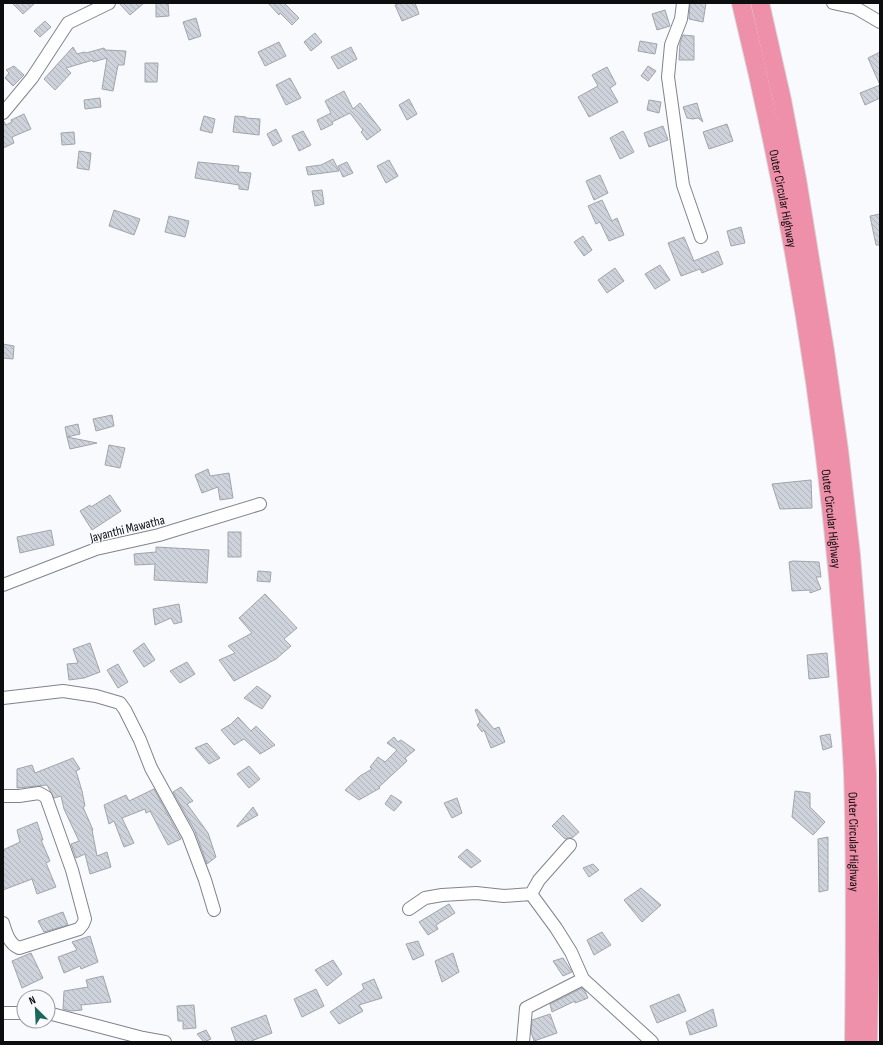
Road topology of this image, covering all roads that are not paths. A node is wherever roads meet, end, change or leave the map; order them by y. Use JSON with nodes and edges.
{"nodes":[{"id":1,"x":109,"y":3,"type":"edge"},
{"id":2,"x":683,"y":3,"type":"edge"},
{"id":3,"x":742,"y":3,"type":"edge"},
{"id":4,"x":760,"y":3,"type":"edge"},
{"id":5,"x":833,"y":3,"type":"edge"},
{"id":6,"x":880,"y":22,"type":"edge"},
{"id":7,"x":3,"y":113,"type":"edge"},
{"id":8,"x":701,"y":237,"type":"dead end"},
{"id":9,"x":818,"y":353,"type":"junction"},
{"id":10,"x":260,"y":504,"type":"dead end"},
{"id":11,"x":3,"y":585,"type":"edge"},
{"id":12,"x":3,"y":698,"type":"edge"},
{"id":13,"x":3,"y":796,"type":"edge"},
{"id":14,"x":570,"y":845,"type":"dead end"},
{"id":15,"x":531,"y":894,"type":"junction"},
{"id":16,"x":409,"y":909,"type":"dead end"},
{"id":17,"x":214,"y":910,"type":"dead end"},
{"id":18,"x":3,"y":923,"type":"edge"},
{"id":19,"x":583,"y":979,"type":"junction"},
{"id":20,"x":3,"y":1013,"type":"edge"},
{"id":21,"x":16,"y":1013,"type":"edge"},
{"id":22,"x":56,"y":1014,"type":"edge"},
{"id":23,"x":861,"y":1037,"type":"edge"},
{"id":24,"x":165,"y":1042,"type":"edge"},
{"id":25,"x":523,"y":1042,"type":"edge"},
{"id":26,"x":652,"y":1042,"type":"edge"}],
"edges":[{"from":1,"to":7,"type":"street"},
{"from":2,"to":8,"type":"street"},
{"from":3,"to":9,"type":"highway","name":"Outer Circular Highway"},
{"from":4,"to":9,"type":"highway","name":"Outer Circular Highway"},
{"from":5,"to":6,"type":"street"},
{"from":9,"to":23,"type":"highway","name":"Outer Circular Highway"},
{"from":10,"to":11,"type":"street","name":"Jayanthi Mawatha"},
{"from":12,"to":17,"type":"street"},
{"from":13,"to":18,"type":"street"},
{"from":14,"to":15,"type":"street"},
{"from":15,"to":16,"type":"street"},
{"from":15,"to":19,"type":"street"},
{"from":19,"to":25,"type":"street"},
{"from":19,"to":26,"type":"street"},
{"from":20,"to":21,"type":"street"},
{"from":22,"to":24,"type":"street"}]}
